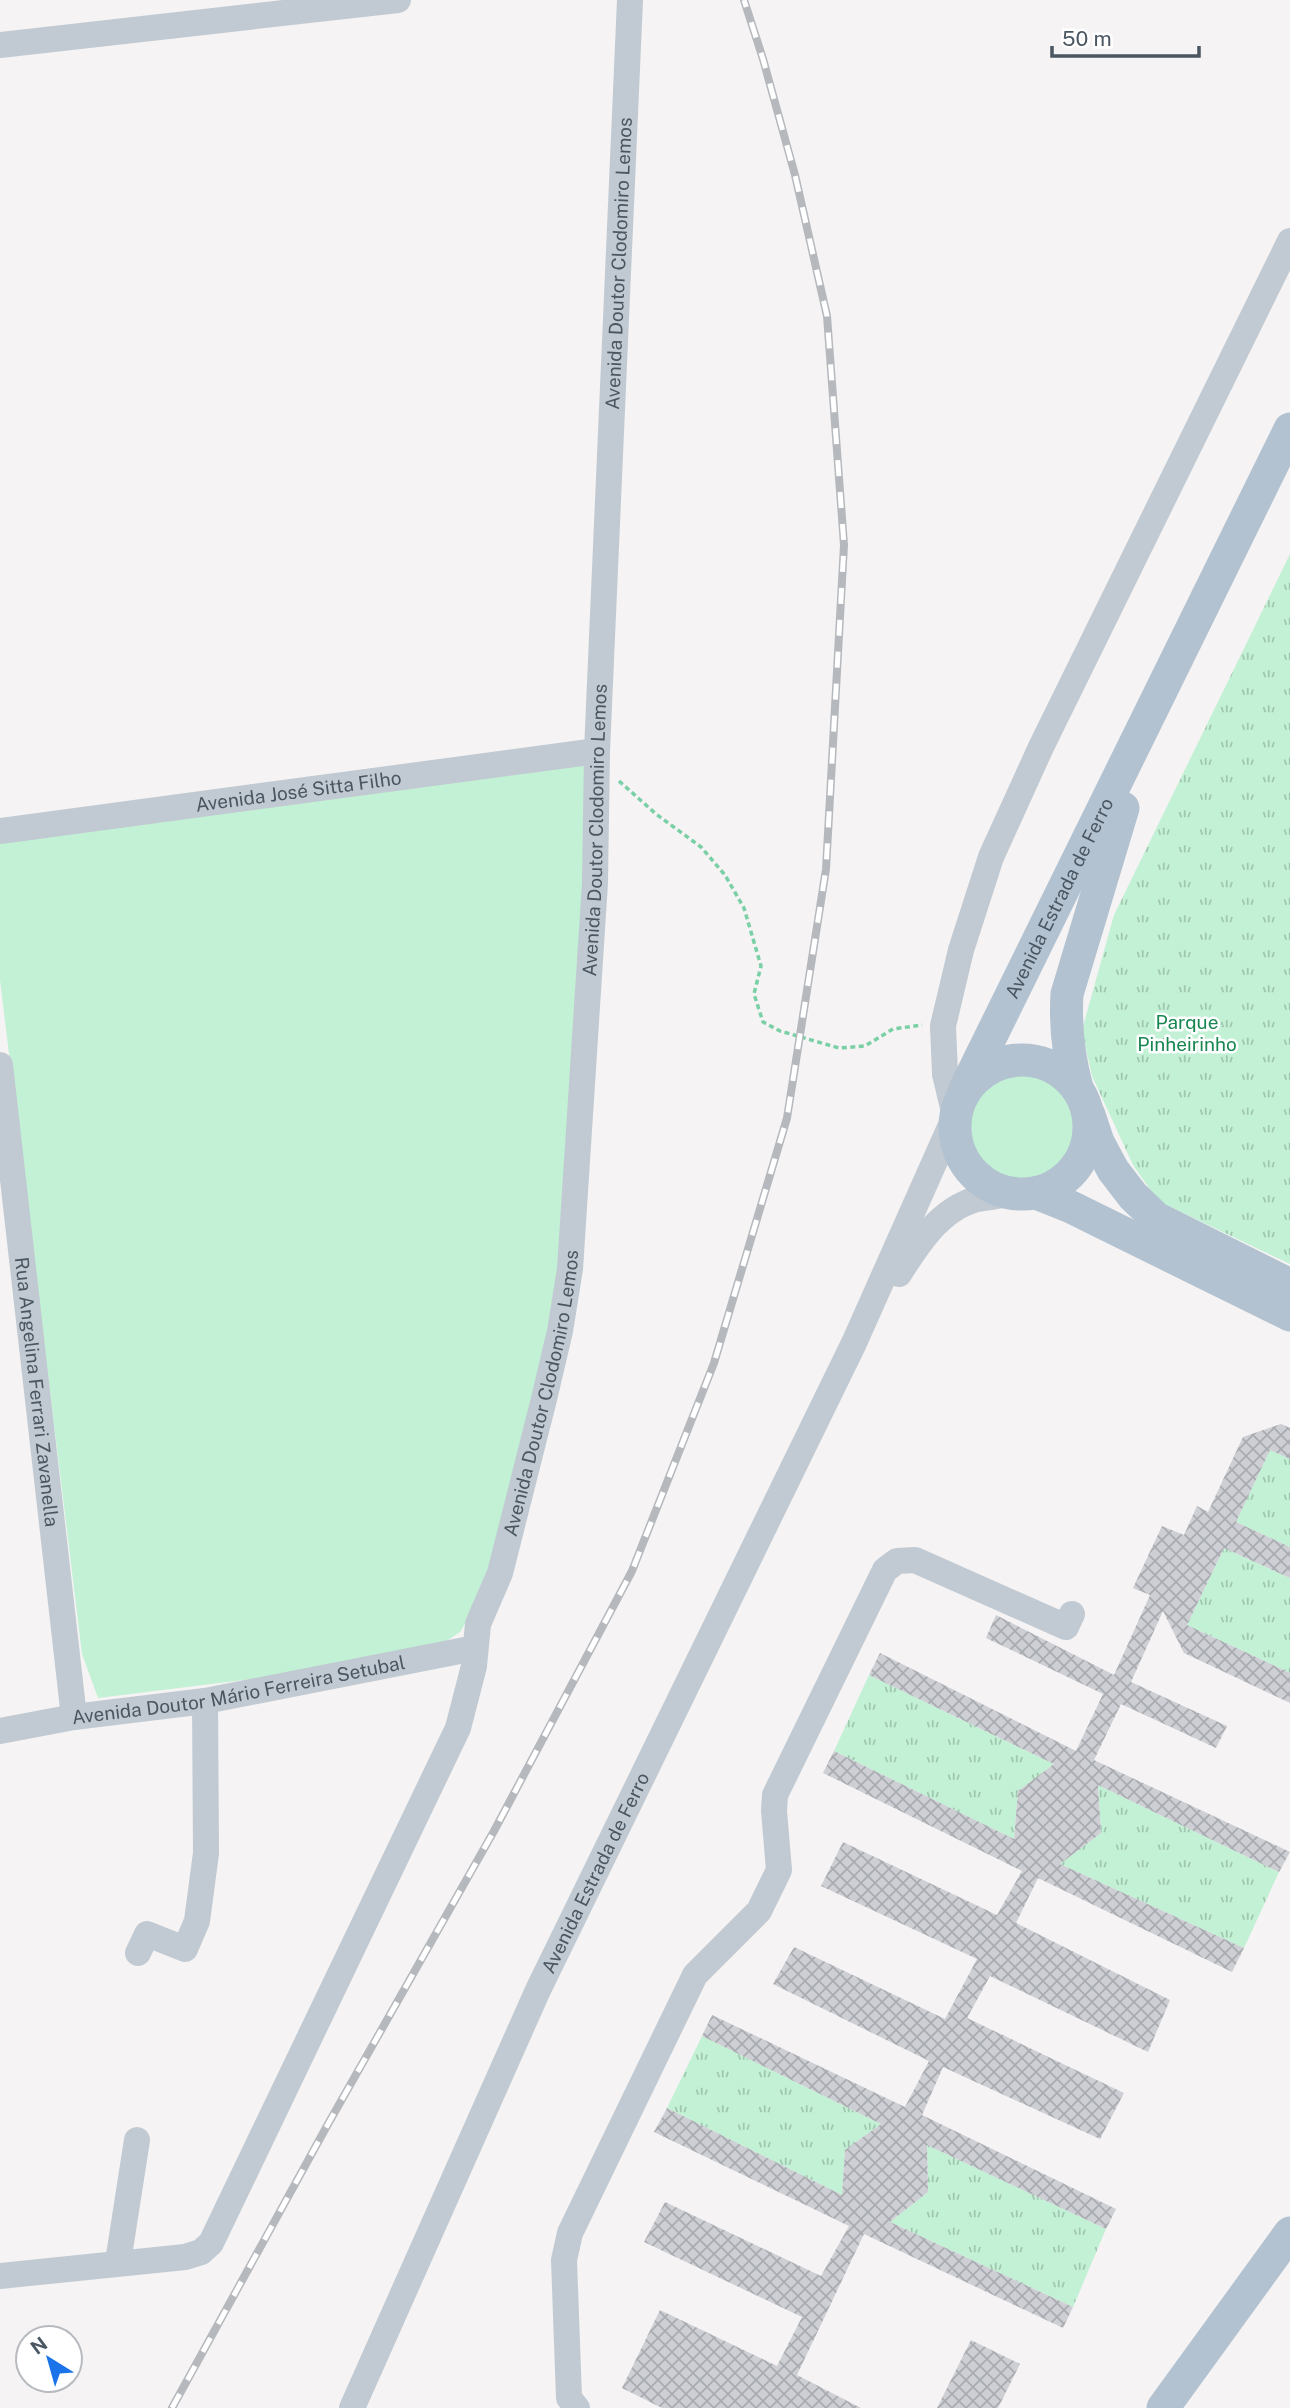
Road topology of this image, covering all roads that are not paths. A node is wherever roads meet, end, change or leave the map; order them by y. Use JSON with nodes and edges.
{"nodes":[{"id":1,"x":398,"y":0,"type":"edge"},
{"id":2,"x":630,"y":0,"type":"edge"},
{"id":3,"x":0,"y":45,"type":"edge"},
{"id":4,"x":1290,"y":241,"type":"edge"},
{"id":5,"x":1290,"y":429,"type":"edge"},
{"id":6,"x":1156,"y":705,"type":"junction"},
{"id":7,"x":597,"y":751,"type":"junction"},
{"id":8,"x":0,"y":831,"type":"edge"},
{"id":9,"x":0,"y":1065,"type":"edge"},
{"id":10,"x":955,"y":1094,"type":"junction"},
{"id":11,"x":1082,"y":1100,"type":"junction"},
{"id":12,"x":1023,"y":1193,"type":"junction"},
{"id":13,"x":1290,"y":1285,"type":"edge"},
{"id":14,"x":1290,"y":1315,"type":"edge"},
{"id":15,"x":854,"y":1343,"type":"junction"},
{"id":16,"x":1072,"y":1615,"type":"dead end"},
{"id":17,"x":475,"y":1648,"type":"junction"},
{"id":18,"x":205,"y":1702,"type":"junction"},
{"id":19,"x":74,"y":1717,"type":"junction"},
{"id":20,"x":0,"y":1731,"type":"edge"},
{"id":21,"x":138,"y":1953,"type":"dead end"},
{"id":22,"x":137,"y":2140,"type":"dead end"},
{"id":23,"x":1290,"y":2233,"type":"edge"},
{"id":24,"x":118,"y":2262,"type":"junction"},
{"id":25,"x":1290,"y":2270,"type":"edge"},
{"id":26,"x":0,"y":2276,"type":"edge"},
{"id":27,"x":352,"y":2408,"type":"edge"},
{"id":28,"x":577,"y":2408,"type":"edge"},
{"id":29,"x":1163,"y":2408,"type":"edge"},
{"id":30,"x":1192,"y":2408,"type":"edge"}],
"edges":[{"from":1,"to":3,"type":"street"},
{"from":2,"to":7,"type":"street","name":"Avenida Doutor Clodomiro Lemos"},
{"from":4,"to":10,"type":"street"},
{"from":5,"to":6,"type":"main road","name":"Avenida Estrada de Ferro"},
{"from":6,"to":10,"type":"main road","name":"Avenida Estrada de Ferro"},
{"from":6,"to":11,"type":"main road","name":"Avenida Estrada de Ferro"},
{"from":7,"to":8,"type":"street","name":"Avenida José Sitta Filho"},
{"from":7,"to":17,"type":"street","name":"Avenida Doutor Clodomiro Lemos"},
{"from":9,"to":19,"type":"street","name":"Rua Angelina Ferrari Zavanella"},
{"from":10,"to":11,"type":"main road","name":"Avenida Estrada de Ferro"},
{"from":10,"to":12,"type":"main road"},
{"from":10,"to":15,"type":"street","name":"Avenida Estrada de Ferro"},
{"from":11,"to":12,"type":"main road","name":"Avenida Estrada de Ferro"},
{"from":11,"to":13,"type":"main road"},
{"from":12,"to":14,"type":"main road"},
{"from":12,"to":15,"type":"street","name":"Avenida Estrada de Ferro"},
{"from":15,"to":27,"type":"street","name":"Avenida Estrada de Ferro"},
{"from":16,"to":28,"type":"street"},
{"from":17,"to":18,"type":"street","name":"Avenida Doutor Mário Ferreira Setubal"},
{"from":17,"to":24,"type":"street","name":"Avenida Doutor Clodomiro Lemos"},
{"from":18,"to":19,"type":"street","name":"Avenida Doutor Mário Ferreira Setubal"},
{"from":18,"to":21,"type":"street"},
{"from":19,"to":20,"type":"street","name":"Avenida Doutor Mário Ferreira Setubal"},
{"from":22,"to":24,"type":"street"},
{"from":23,"to":29,"type":"main road"},
{"from":24,"to":26,"type":"street","name":"Avenida Doutor Clodomiro Lemos"},
{"from":25,"to":30,"type":"main road"}]}
